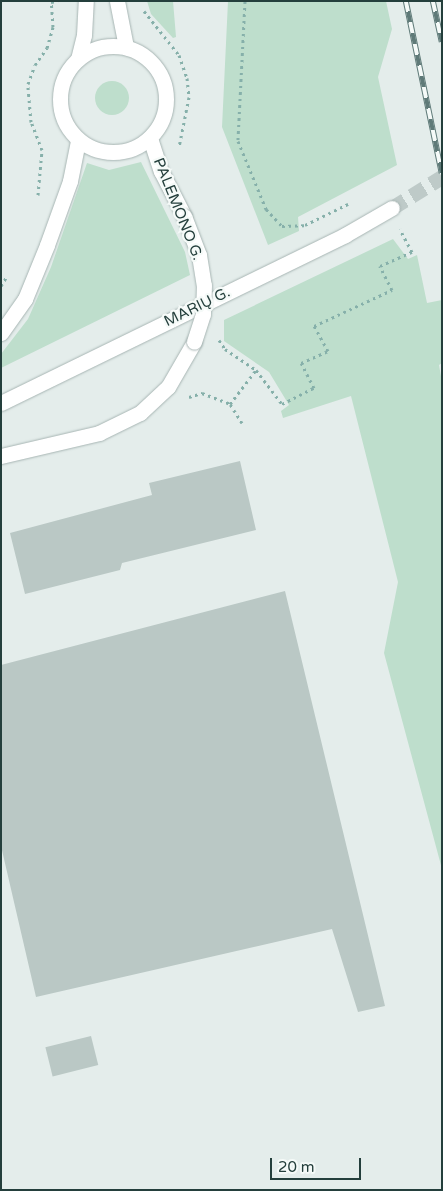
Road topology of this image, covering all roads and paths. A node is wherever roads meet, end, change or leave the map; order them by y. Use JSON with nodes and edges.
{"nodes":[{"id":1,"x":58,"y":1,"type":"edge"},
{"id":2,"x":86,"y":1,"type":"edge"},
{"id":3,"x":117,"y":1,"type":"edge"},
{"id":4,"x":245,"y":1,"type":"edge"},
{"id":5,"x":51,"y":2,"type":"edge"},
{"id":6,"x":143,"y":8,"type":"dead end"},
{"id":7,"x":126,"y":47,"type":"junction"},
{"id":8,"x":78,"y":59,"type":"junction"},
{"id":9,"x":150,"y":138,"type":"junction"},
{"id":10,"x":78,"y":141,"type":"junction"},
{"id":11,"x":179,"y":151,"type":"dead end"},
{"id":12,"x":38,"y":198,"type":"dead end"},
{"id":13,"x":355,"y":200,"type":"dead end"},
{"id":14,"x":392,"y":208,"type":"tunnel mouth"},
{"id":15,"x":402,"y":226,"type":"dead end"},
{"id":16,"x":8,"y":274,"type":"dead end"},
{"id":17,"x":1,"y":286,"type":"edge"},
{"id":18,"x":1,"y":333,"type":"edge"},
{"id":19,"x":217,"y":337,"type":"dead end"},
{"id":20,"x":256,"y":370,"type":"junction"},
{"id":21,"x":1,"y":403,"type":"edge"},
{"id":22,"x":242,"y":423,"type":"dead end"},
{"id":23,"x":1,"y":456,"type":"edge"}],
"edges":[{"from":1,"to":5,"type":"path"},
{"from":2,"to":8,"type":"street"},
{"from":3,"to":7,"type":"street"},
{"from":4,"to":13,"type":"path"},
{"from":5,"to":12,"type":"path"},
{"from":6,"to":11,"type":"path"},
{"from":7,"to":8,"type":"street"},
{"from":7,"to":9,"type":"street","name":"PALEMONO G."},
{"from":8,"to":10,"type":"street"},
{"from":9,"to":10,"type":"street","name":"PALEMONO G."},
{"from":9,"to":23,"type":"street","name":"PALEMONO G.","bridge":true},
{"from":10,"to":18,"type":"street"},
{"from":14,"to":21,"type":"street","name":"MARIŲ G."},
{"from":15,"to":20,"type":"path"},
{"from":16,"to":17,"type":"path"},
{"from":19,"to":20,"type":"path"},
{"from":20,"to":22,"type":"path"}]}
